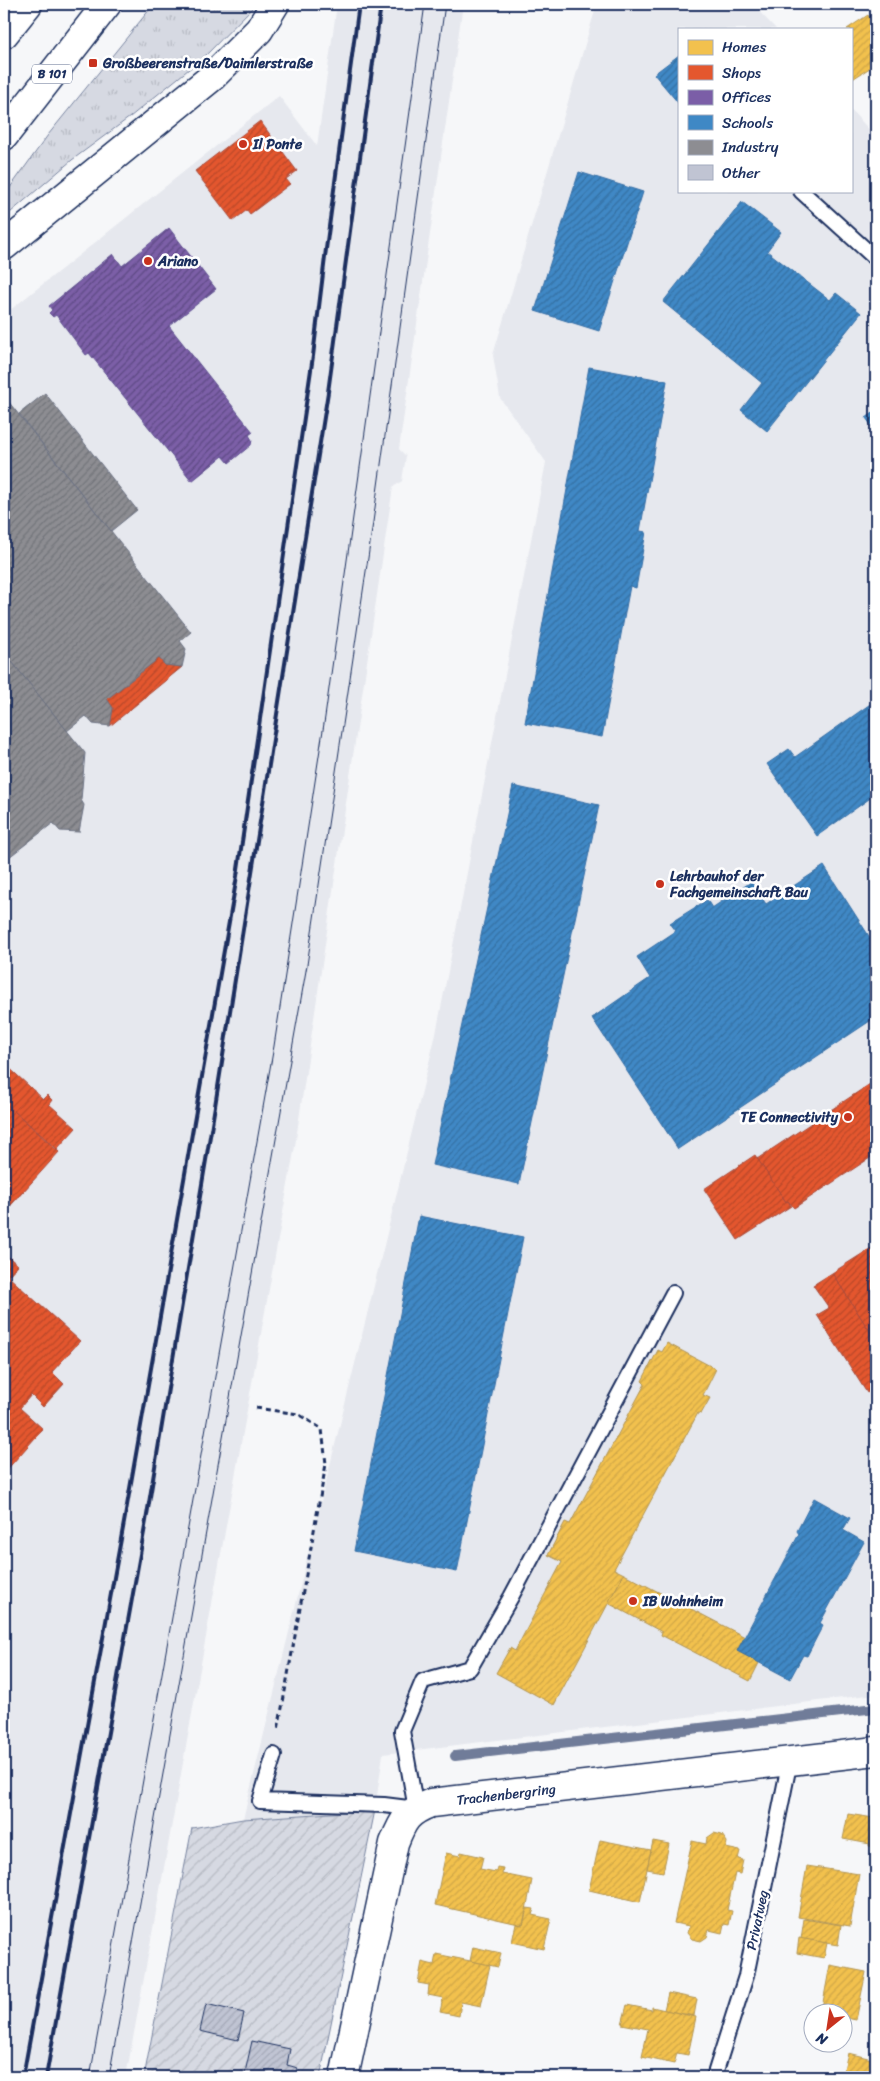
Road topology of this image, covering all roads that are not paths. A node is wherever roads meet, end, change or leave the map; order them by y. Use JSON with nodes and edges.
{"nodes":[{"id":1,"x":28,"y":4,"type":"edge"},
{"id":2,"x":275,"y":4,"type":"edge"},
{"id":3,"x":99,"y":6,"type":"edge"},
{"id":4,"x":4,"y":34,"type":"edge"},
{"id":5,"x":4,"y":136,"type":"edge"},
{"id":6,"x":802,"y":192,"type":"edge"},
{"id":7,"x":4,"y":246,"type":"edge"},
{"id":8,"x":876,"y":259,"type":"edge"},
{"id":9,"x":673,"y":1293,"type":"dead end"},
{"id":10,"x":876,"y":1751,"type":"edge"},
{"id":11,"x":274,"y":1755,"type":"road end"},
{"id":12,"x":790,"y":1760,"type":"junction"},
{"id":13,"x":416,"y":1809,"type":"junction"},
{"id":14,"x":344,"y":2077,"type":"edge"},
{"id":15,"x":714,"y":2077,"type":"edge"}],
"edges":[{"from":1,"to":4,"type":"street"},
{"from":2,"to":7,"type":"street"},
{"from":3,"to":5,"type":"street","number":"B 101"},
{"from":6,"to":8,"type":"lane"},
{"from":9,"to":13,"type":"lane"},
{"from":10,"to":12,"type":"street","name":"Trachenbergring"},
{"from":11,"to":13,"type":"lane"},
{"from":12,"to":13,"type":"street","name":"Trachenbergring"},
{"from":12,"to":15,"type":"lane","name":"Privatweg"},
{"from":13,"to":14,"type":"street"}]}
